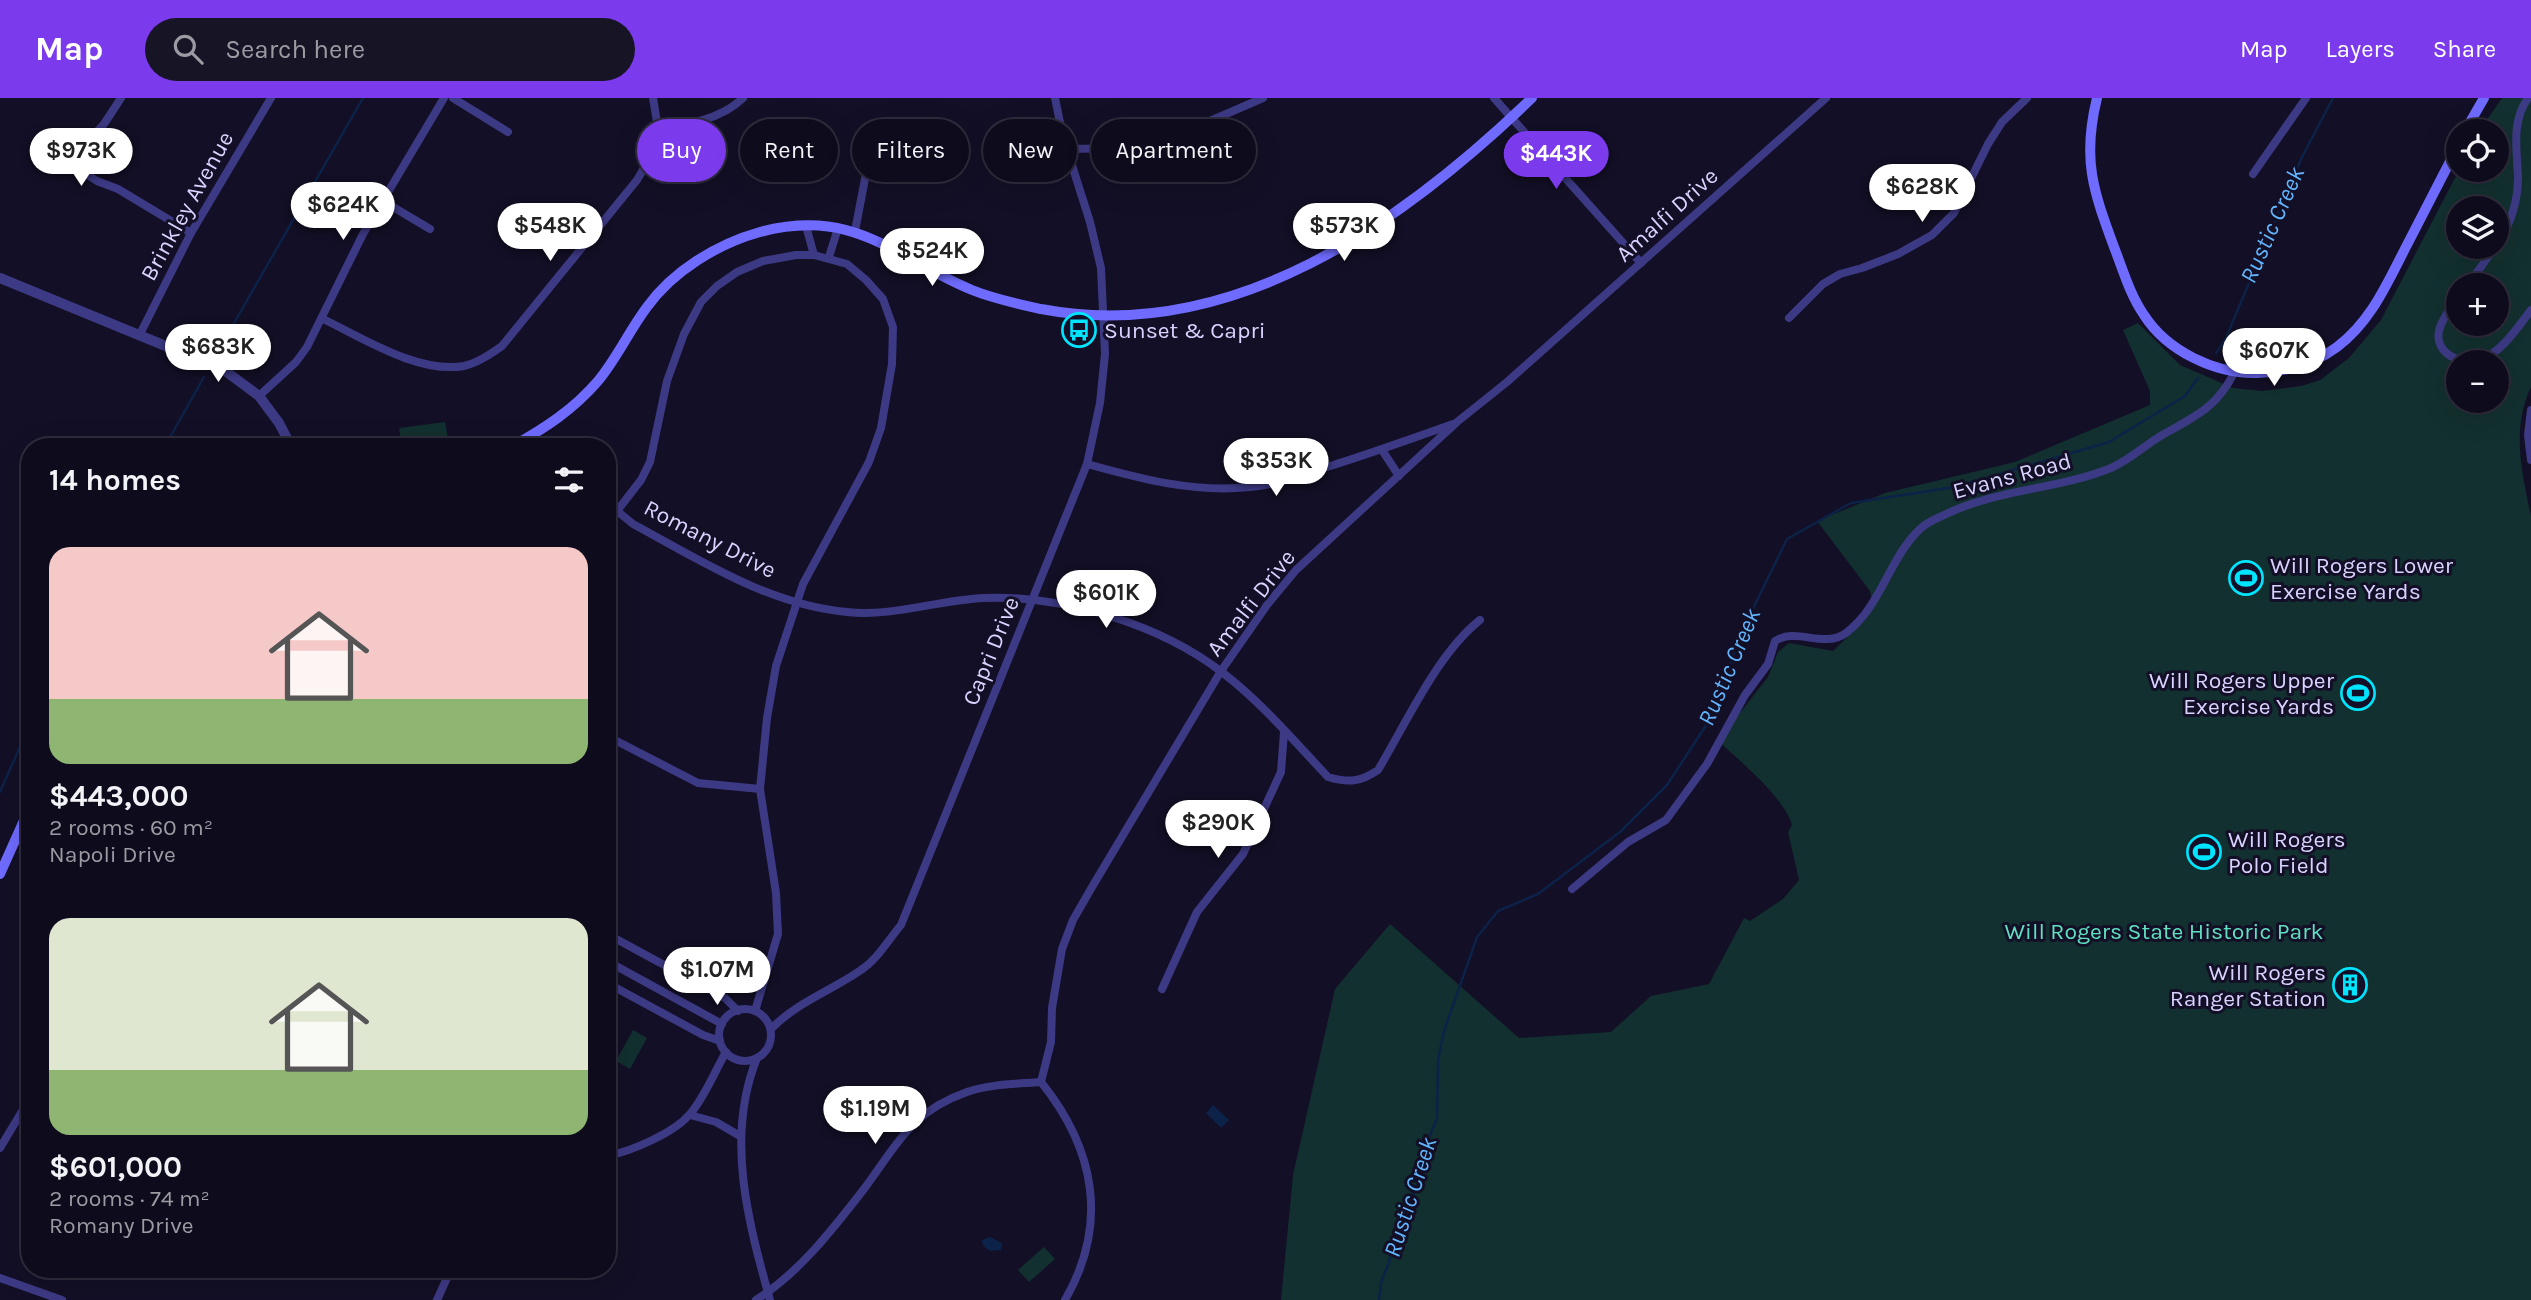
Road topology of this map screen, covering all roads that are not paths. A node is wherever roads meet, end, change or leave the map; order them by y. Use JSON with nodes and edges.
{"nodes":[{"id":1,"x":121,"y":98,"type":"edge"},
{"id":2,"x":271,"y":98,"type":"edge"},
{"id":3,"x":444,"y":98,"type":"edge"},
{"id":4,"x":453,"y":98,"type":"edge"},
{"id":5,"x":653,"y":98,"type":"edge"},
{"id":6,"x":743,"y":98,"type":"edge"},
{"id":7,"x":1055,"y":98,"type":"edge"},
{"id":8,"x":1263,"y":98,"type":"edge"},
{"id":9,"x":1494,"y":98,"type":"edge"},
{"id":10,"x":1532,"y":98,"type":"edge"},
{"id":11,"x":1826,"y":98,"type":"edge"},
{"id":12,"x":2027,"y":98,"type":"edge"},
{"id":13,"x":2097,"y":98,"type":"edge"},
{"id":14,"x":2306,"y":98,"type":"edge"},
{"id":15,"x":2528,"y":98,"type":"edge"},
{"id":16,"x":2480,"y":99,"type":"edge"},
{"id":17,"x":656,"y":119,"type":"edge"},
{"id":18,"x":708,"y":119,"type":"edge"},
{"id":19,"x":1060,"y":119,"type":"edge"},
{"id":20,"x":1511,"y":119,"type":"junction"},
{"id":21,"x":2471,"y":119,"type":"edge"},
{"id":22,"x":508,"y":132,"type":"dead end"},
{"id":23,"x":1077,"y":149,"type":"edge"},
{"id":24,"x":2446,"y":169,"type":"edge"},
{"id":25,"x":2253,"y":174,"type":"dead end"},
{"id":26,"x":1077,"y":179,"type":"edge"},
{"id":27,"x":637,"y":180,"type":"edge"},
{"id":28,"x":864,"y":182,"type":"edge"},
{"id":29,"x":383,"y":201,"type":"junction"},
{"id":30,"x":2509,"y":221,"type":"edge"},
{"id":31,"x":806,"y":226,"type":"junction"},
{"id":32,"x":838,"y":228,"type":"junction"},
{"id":33,"x":430,"y":229,"type":"dead end"},
{"id":34,"x":855,"y":232,"type":"junction"},
{"id":35,"x":191,"y":233,"type":"junction"},
{"id":36,"x":814,"y":255,"type":"junction"},
{"id":37,"x":829,"y":257,"type":"junction"},
{"id":38,"x":1641,"y":263,"type":"junction"},
{"id":39,"x":0,"y":278,"type":"edge"},
{"id":40,"x":2531,"y":310,"type":"edge"},
{"id":41,"x":2446,"y":315,"type":"edge"},
{"id":42,"x":1105,"y":317,"type":"junction"},
{"id":43,"x":1790,"y":318,"type":"dead end"},
{"id":44,"x":323,"y":319,"type":"junction"},
{"id":45,"x":140,"y":334,"type":"junction"},
{"id":46,"x":2234,"y":373,"type":"junction"},
{"id":47,"x":259,"y":396,"type":"junction"},
{"id":48,"x":2531,"y":410,"type":"edge"},
{"id":49,"x":1457,"y":422,"type":"junction"},
{"id":50,"x":287,"y":438,"type":"edge"},
{"id":51,"x":528,"y":438,"type":"edge"},
{"id":52,"x":1382,"y":450,"type":"junction"},
{"id":53,"x":2531,"y":460,"type":"edge"},
{"id":54,"x":1087,"y":464,"type":"junction"},
{"id":55,"x":1399,"y":475,"type":"junction"},
{"id":56,"x":617,"y":511,"type":"joint"},
{"id":57,"x":1033,"y":599,"type":"junction"},
{"id":58,"x":796,"y":602,"type":"junction"},
{"id":59,"x":1480,"y":620,"type":"dead end"},
{"id":60,"x":1221,"y":671,"type":"junction"},
{"id":61,"x":1284,"y":732,"type":"junction"},
{"id":62,"x":616,"y":741,"type":"edge"},
{"id":63,"x":760,"y":789,"type":"junction"},
{"id":64,"x":21,"y":827,"type":"edge"},
{"id":65,"x":0,"y":874,"type":"edge"},
{"id":66,"x":1572,"y":889,"type":"dead end"},
{"id":67,"x":616,"y":939,"type":"edge"},
{"id":68,"x":616,"y":966,"type":"edge"},
{"id":69,"x":616,"y":988,"type":"edge"},
{"id":70,"x":1162,"y":989,"type":"dead end"},
{"id":71,"x":738,"y":1011,"type":"junction"},
{"id":72,"x":755,"y":1012,"type":"junction"},
{"id":73,"x":722,"y":1024,"type":"junction"},
{"id":74,"x":771,"y":1029,"type":"junction"},
{"id":75,"x":720,"y":1041,"type":"junction"},
{"id":76,"x":726,"y":1052,"type":"junction"},
{"id":77,"x":757,"y":1058,"type":"junction"},
{"id":78,"x":1041,"y":1082,"type":"junction"},
{"id":79,"x":21,"y":1113,"type":"edge"},
{"id":80,"x":690,"y":1115,"type":"junction"},
{"id":81,"x":740,"y":1136,"type":"junction"},
{"id":82,"x":0,"y":1148,"type":"edge"},
{"id":83,"x":616,"y":1154,"type":"edge"},
{"id":84,"x":0,"y":1278,"type":"edge"},
{"id":85,"x":447,"y":1278,"type":"edge"},
{"id":86,"x":769,"y":1296,"type":"edge"},
{"id":87,"x":62,"y":1300,"type":"edge"},
{"id":88,"x":438,"y":1300,"type":"edge"},
{"id":89,"x":755,"y":1300,"type":"edge"},
{"id":90,"x":1065,"y":1300,"type":"edge"}],
"edges":[{"from":1,"to":35,"type":"street"},
{"from":2,"to":35,"type":"street","name":"Brinkley Avenue"},
{"from":3,"to":29,"type":"street"},
{"from":4,"to":22,"type":"street"},
{"from":5,"to":17,"type":"street"},
{"from":6,"to":18,"type":"street"},
{"from":7,"to":19,"type":"street","name":"Capri Drive"},
{"from":8,"to":23,"type":"street"},
{"from":9,"to":20,"type":"street"},
{"from":10,"to":20,"type":"main road"},
{"from":11,"to":38,"type":"street","name":"Amalfi Drive"},
{"from":12,"to":43,"type":"street"},
{"from":13,"to":46,"type":"main road"},
{"from":14,"to":25,"type":"street"},
{"from":15,"to":30,"type":"street"},
{"from":16,"to":21,"type":"main road"},
{"from":20,"to":38,"type":"street"},
{"from":20,"to":42,"type":"main road"},
{"from":24,"to":46,"type":"main road"},
{"from":26,"to":42,"type":"street","name":"Capri Drive"},
{"from":27,"to":44,"type":"street"},
{"from":28,"to":34,"type":"street"},
{"from":29,"to":33,"type":"street"},
{"from":29,"to":44,"type":"street"},
{"from":31,"to":32,"type":"main road"},
{"from":31,"to":36,"type":"street"},
{"from":31,"to":51,"type":"main road"},
{"from":32,"to":34,"type":"main road"},
{"from":32,"to":37,"type":"street"},
{"from":34,"to":42,"type":"main road"},
{"from":35,"to":45,"type":"street","name":"Brinkley Avenue"},
{"from":36,"to":37,"type":"street"},
{"from":36,"to":56,"type":"street"},
{"from":37,"to":58,"type":"street"},
{"from":38,"to":49,"type":"street","name":"Amalfi Drive"},
{"from":39,"to":45,"type":"street"},
{"from":40,"to":41,"type":"street"},
{"from":42,"to":54,"type":"street","name":"Capri Drive"},
{"from":44,"to":47,"type":"street"},
{"from":45,"to":47,"type":"street"},
{"from":46,"to":66,"type":"street","name":"Evans Road"},
{"from":47,"to":50,"type":"street"},
{"from":48,"to":53,"type":"street"},
{"from":49,"to":52,"type":"street"},
{"from":49,"to":55,"type":"street","name":"Amalfi Drive"},
{"from":52,"to":54,"type":"street"},
{"from":52,"to":55,"type":"street"},
{"from":54,"to":57,"type":"street","name":"Capri Drive"},
{"from":55,"to":60,"type":"street","name":"Amalfi Drive"},
{"from":56,"to":58,"type":"street","name":"Romany Drive"},
{"from":57,"to":58,"type":"street","name":"Romany Drive"},
{"from":57,"to":60,"type":"street","name":"Romany Drive"},
{"from":57,"to":74,"type":"street","name":"Capri Drive"},
{"from":58,"to":63,"type":"street"},
{"from":59,"to":61,"type":"street","name":"Romany Drive"},
{"from":60,"to":61,"type":"street","name":"Romany Drive"},
{"from":60,"to":78,"type":"street","name":"Amalfi Drive"},
{"from":61,"to":70,"type":"street"},
{"from":62,"to":63,"type":"street"},
{"from":63,"to":72,"type":"street"},
{"from":64,"to":65,"type":"main road"},
{"from":67,"to":71,"type":"street"},
{"from":68,"to":73,"type":"street"},
{"from":69,"to":75,"type":"street"},
{"from":71,"to":72,"type":"street"},
{"from":71,"to":73,"type":"street"},
{"from":72,"to":74,"type":"street"},
{"from":73,"to":75,"type":"street"},
{"from":74,"to":77,"type":"street"},
{"from":75,"to":76,"type":"street"},
{"from":76,"to":77,"type":"street"},
{"from":76,"to":80,"type":"street"},
{"from":77,"to":81,"type":"street"},
{"from":78,"to":86,"type":"street"},
{"from":78,"to":90,"type":"street"},
{"from":79,"to":82,"type":"street"},
{"from":80,"to":81,"type":"street"},
{"from":80,"to":83,"type":"street"},
{"from":81,"to":86,"type":"street"},
{"from":84,"to":87,"type":"street"},
{"from":85,"to":88,"type":"street"},
{"from":86,"to":89,"type":"street"}]}
